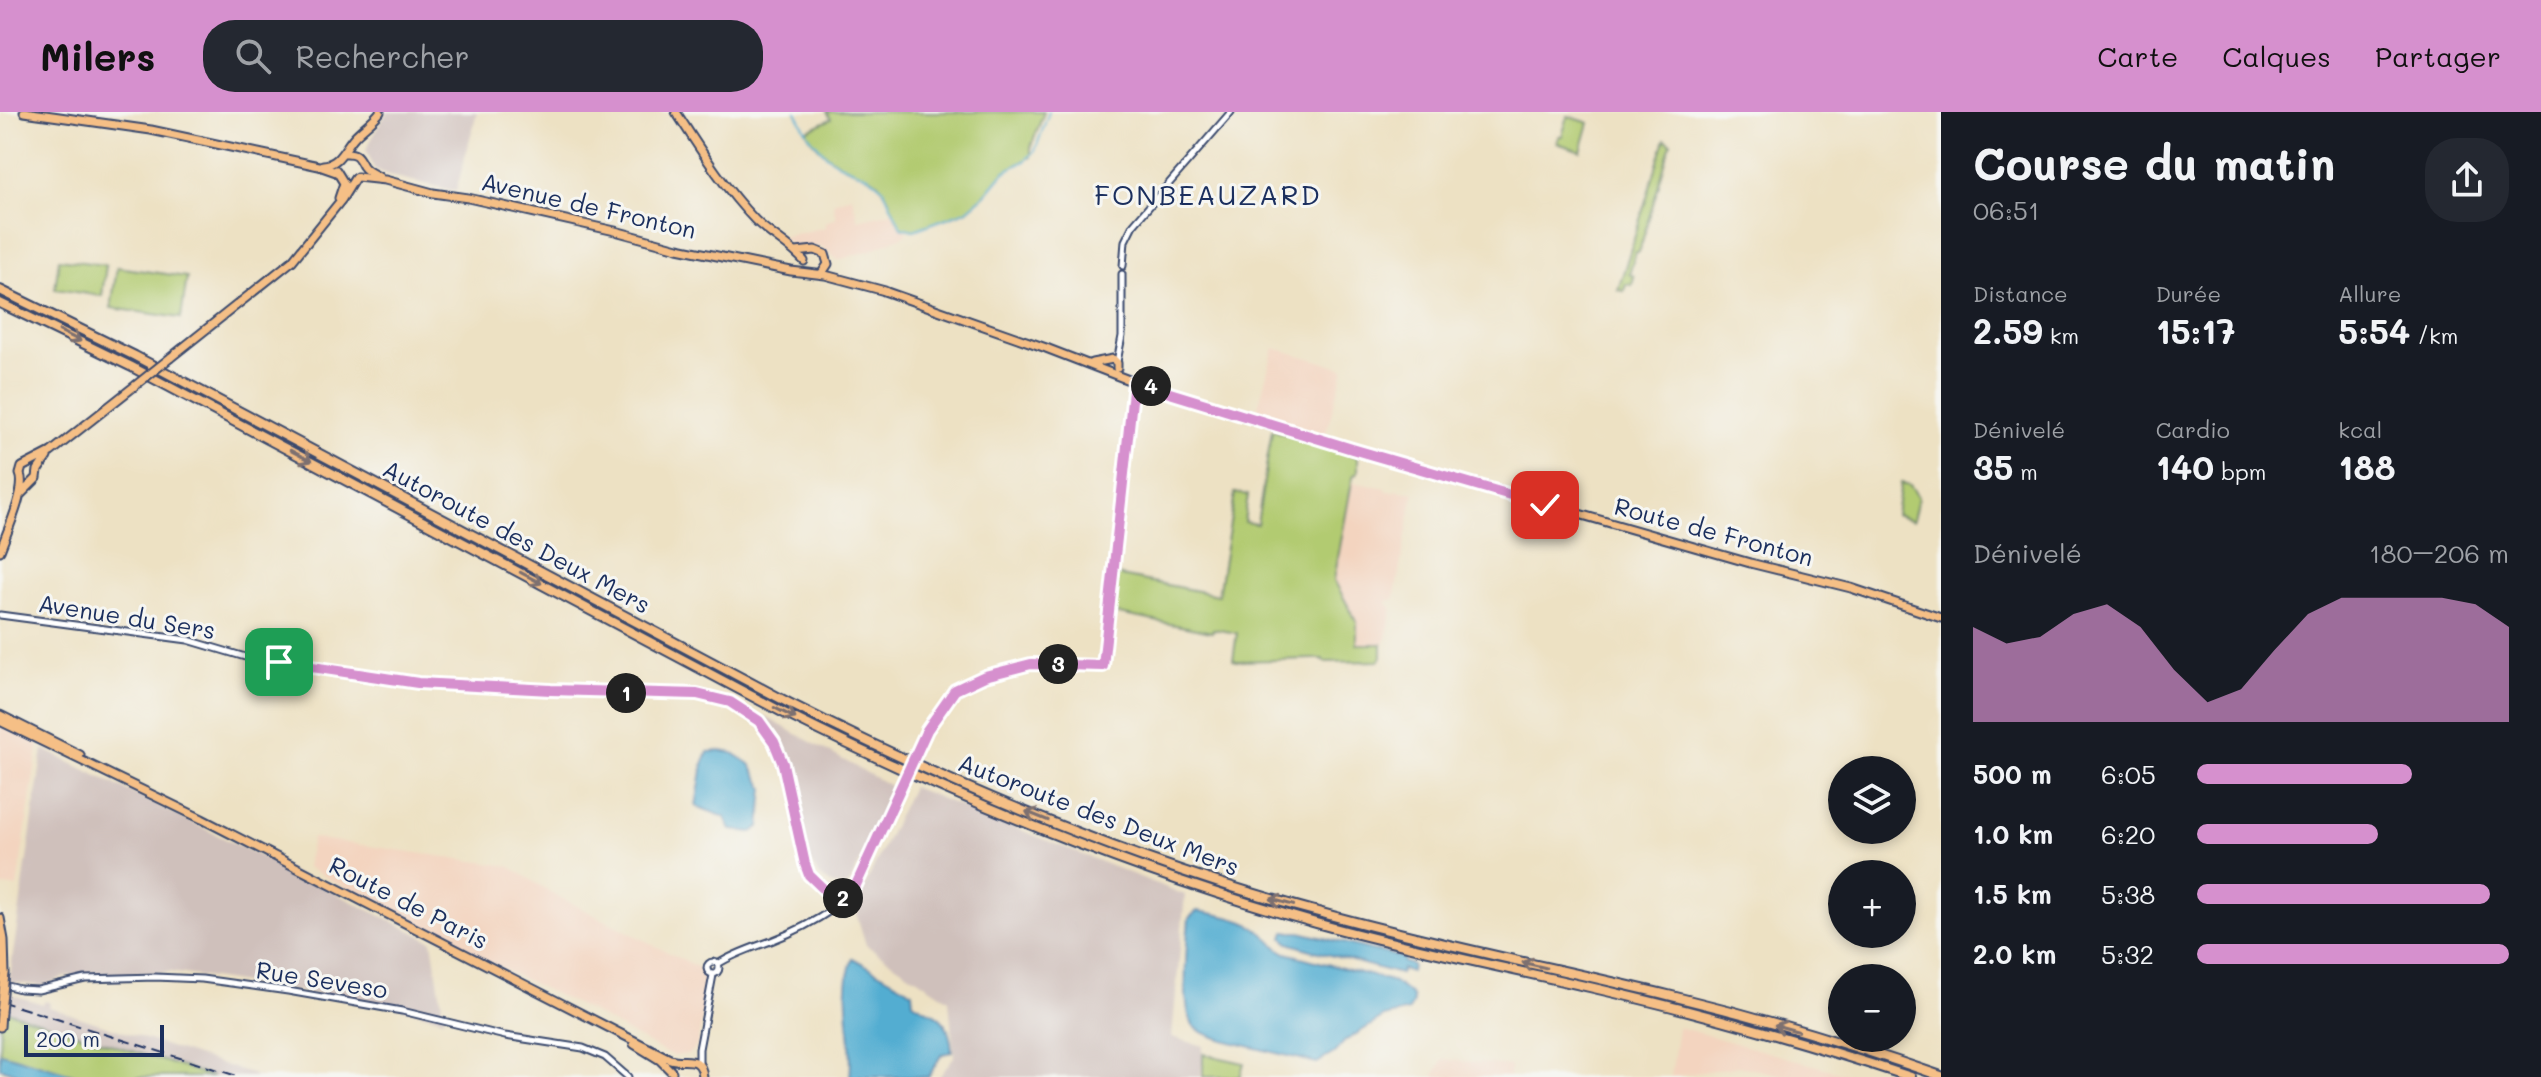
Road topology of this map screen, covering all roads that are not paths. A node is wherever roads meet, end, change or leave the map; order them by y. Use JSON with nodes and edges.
{"nodes":[{"id":1,"x":24,"y":112,"type":"edge"},
{"id":2,"x":380,"y":112,"type":"edge"},
{"id":3,"x":676,"y":112,"type":"edge"},
{"id":4,"x":1231,"y":112,"type":"edge"},
{"id":5,"x":365,"y":128,"type":"junction"},
{"id":6,"x":344,"y":153,"type":"junction"},
{"id":7,"x":358,"y":155,"type":"junction"},
{"id":8,"x":336,"y":161,"type":"junction"},
{"id":9,"x":362,"y":165,"type":"junction"},
{"id":10,"x":319,"y":166,"type":"junction"},
{"id":11,"x":338,"y":174,"type":"junction"},
{"id":12,"x":356,"y":178,"type":"junction"},
{"id":13,"x":385,"y":180,"type":"junction"},
{"id":14,"x":333,"y":210,"type":"junction"},
{"id":15,"x":796,"y":252,"type":"junction"},
{"id":16,"x":809,"y":253,"type":"junction"},
{"id":17,"x":805,"y":265,"type":"junction"},
{"id":18,"x":828,"y":267,"type":"junction"},
{"id":19,"x":820,"y":274,"type":"junction"},
{"id":20,"x":0,"y":290,"type":"edge"},
{"id":21,"x":886,"y":292,"type":"junction"},
{"id":22,"x":0,"y":303,"type":"edge"},
{"id":23,"x":1122,"y":336,"type":"junction"},
{"id":24,"x":1110,"y":365,"type":"junction"},
{"id":25,"x":1134,"y":382,"type":"junction"},
{"id":26,"x":1154,"y":387,"type":"junction"},
{"id":27,"x":35,"y":467,"type":"junction"},
{"id":28,"x":27,"y":481,"type":"junction"},
{"id":29,"x":0,"y":551,"type":"edge"},
{"id":30,"x":0,"y":615,"type":"edge"},
{"id":31,"x":1941,"y":618,"type":"edge"},
{"id":32,"x":0,"y":715,"type":"edge"},
{"id":33,"x":0,"y":721,"type":"edge"},
{"id":34,"x":177,"y":806,"type":"junction"},
{"id":35,"x":834,"y":899,"type":"junction"},
{"id":36,"x":845,"y":900,"type":"junction"},
{"id":37,"x":833,"y":909,"type":"junction"},
{"id":38,"x":0,"y":918,"type":"edge"},
{"id":39,"x":0,"y":928,"type":"edge"},
{"id":40,"x":4,"y":940,"type":"junction"},
{"id":41,"x":0,"y":984,"type":"edge"},
{"id":42,"x":1,"y":1012,"type":"edge"},
{"id":43,"x":0,"y":1027,"type":"edge"},
{"id":44,"x":623,"y":1035,"type":"junction"},
{"id":45,"x":699,"y":1049,"type":"junction"},
{"id":46,"x":684,"y":1060,"type":"junction"},
{"id":47,"x":699,"y":1064,"type":"junction"},
{"id":48,"x":672,"y":1075,"type":"edge"},
{"id":49,"x":704,"y":1076,"type":"edge"},
{"id":50,"x":1941,"y":1076,"type":"edge"},
{"id":51,"x":628,"y":1077,"type":"edge"},
{"id":52,"x":1911,"y":1077,"type":"edge"}],
"edges":[{"from":1,"to":10,"type":"main road"},
{"from":2,"to":5,"type":"main road"},
{"from":3,"to":15,"type":"main road"},
{"from":4,"to":23,"type":"street"},
{"from":5,"to":6,"type":"main road"},
{"from":5,"to":7,"type":"main road"},
{"from":6,"to":7,"type":"main road"},
{"from":6,"to":8,"type":"main road"},
{"from":7,"to":9,"type":"main road"},
{"from":8,"to":10,"type":"main road"},
{"from":8,"to":11,"type":"main road"},
{"from":9,"to":12,"type":"main road"},
{"from":9,"to":13,"type":"main road","name":"Avenue de Fronton"},
{"from":10,"to":11,"type":"main road"},
{"from":11,"to":12,"type":"main road"},
{"from":11,"to":14,"type":"main road"},
{"from":12,"to":13,"type":"main road","name":"Avenue de Fronton"},
{"from":12,"to":14,"type":"main road"},
{"from":13,"to":17,"type":"main road","name":"Avenue de Fronton"},
{"from":14,"to":27,"type":"main road","bridge":true},
{"from":15,"to":16,"type":"main road"},
{"from":15,"to":17,"type":"main road"},
{"from":16,"to":17,"type":"main road"},
{"from":16,"to":18,"type":"main road","name":"Avenue de Fronton"},
{"from":17,"to":19,"type":"main road","name":"Avenue de Fronton"},
{"from":18,"to":19,"type":"main road"},
{"from":18,"to":21,"type":"main road","name":"Avenue de Fronton"},
{"from":19,"to":21,"type":"main road","name":"Avenue de Fronton"},
{"from":50,"to":20,"type":"highway","name":"Autoroute des Deux Mers","one_way":true},
{"from":21,"to":24,"type":"main road","name":"Avenue de Fronton"},
{"from":22,"to":52,"type":"highway","name":"Autoroute des Deux Mers","one_way":true},
{"from":23,"to":24,"type":"street"},
{"from":23,"to":24,"type":"street"},
{"from":24,"to":25,"type":"main road","name":"Avenue de Fronton"},
{"from":24,"to":26,"type":"main road","name":"Avenue de Fronton"},
{"from":25,"to":26,"type":"main road","name":"Avenue de Fronton"},
{"from":25,"to":36,"type":"street","bridge":true},
{"from":26,"to":31,"type":"main road","name":"Route de Fronton"},
{"from":27,"to":28,"type":"main road"},
{"from":27,"to":28,"type":"main road"},
{"from":28,"to":29,"type":"main road"},
{"from":30,"to":35,"type":"street","name":"Avenue du Sers"},
{"from":32,"to":34,"type":"main road","name":"Route de Paris"},
{"from":33,"to":34,"type":"main road","name":"Route de Paris"},
{"from":34,"to":44,"type":"main road","name":"Route de Paris"},
{"from":35,"to":36,"type":"street"},
{"from":35,"to":37,"type":"street"},
{"from":36,"to":37,"type":"street"},
{"from":37,"to":45,"type":"street"},
{"from":38,"to":40,"type":"main road"},
{"from":39,"to":40,"type":"main road"},
{"from":40,"to":42,"type":"main road","bridge":true},
{"from":41,"to":51,"type":"street","name":"Rue Seveso"},
{"from":42,"to":43,"type":"main road"},
{"from":44,"to":46,"type":"main road","name":"Route de Paris"},
{"from":44,"to":48,"type":"main road","name":"Route de Paris"},
{"from":45,"to":46,"type":"street"},
{"from":45,"to":47,"type":"street"},
{"from":46,"to":47,"type":"main road","name":"Route de Paris"},
{"from":46,"to":48,"type":"main road"},
{"from":47,"to":49,"type":"main road"}]}
